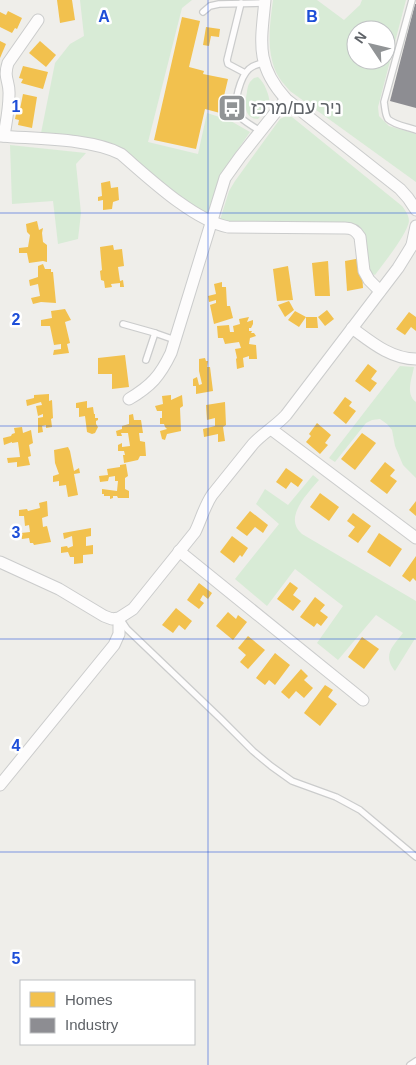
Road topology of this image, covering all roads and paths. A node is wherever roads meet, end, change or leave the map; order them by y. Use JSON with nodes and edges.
{"nodes":[{"id":1,"x":412,"y":0,"type":"edge"},
{"id":2,"x":265,"y":2,"type":"edge"},
{"id":3,"x":242,"y":3,"type":"junction"},
{"id":4,"x":203,"y":12,"type":"dead end"},
{"id":5,"x":38,"y":20,"type":"dead end"},
{"id":6,"x":264,"y":63,"type":"junction"},
{"id":7,"x":245,"y":73,"type":"junction"},
{"id":8,"x":286,"y":99,"type":"junction"},
{"id":9,"x":416,"y":130,"type":"edge"},
{"id":10,"x":260,"y":131,"type":"junction"},
{"id":11,"x":2,"y":136,"type":"edge"},
{"id":12,"x":398,"y":188,"type":"junction"},
{"id":13,"x":416,"y":194,"type":"edge"},
{"id":14,"x":416,"y":210,"type":"edge"},
{"id":15,"x":212,"y":222,"type":"junction"},
{"id":16,"x":416,"y":226,"type":"edge"},
{"id":17,"x":414,"y":242,"type":"edge"},
{"id":18,"x":380,"y":291,"type":"junction"},
{"id":19,"x":123,"y":324,"type":"dead end"},
{"id":20,"x":352,"y":328,"type":"junction"},
{"id":21,"x":155,"y":333,"type":"junction"},
{"id":22,"x":175,"y":340,"type":"junction"},
{"id":23,"x":416,"y":359,"type":"edge"},
{"id":24,"x":146,"y":360,"type":"dead end"},
{"id":25,"x":130,"y":399,"type":"dead end"},
{"id":26,"x":271,"y":429,"type":"junction"},
{"id":27,"x":416,"y":538,"type":"edge"},
{"id":28,"x":179,"y":551,"type":"junction"},
{"id":29,"x":0,"y":562,"type":"edge"},
{"id":30,"x":119,"y":618,"type":"junction"},
{"id":31,"x":363,"y":700,"type":"dead end"},
{"id":32,"x":0,"y":785,"type":"edge"},
{"id":33,"x":416,"y":857,"type":"edge"},
{"id":34,"x":416,"y":1060,"type":"edge"},
{"id":35,"x":410,"y":1065,"type":"edge"}],
"edges":[{"from":1,"to":9,"type":"lane"},
{"from":2,"to":3,"type":"lane"},
{"from":2,"to":6,"type":"street"},
{"from":3,"to":4,"type":"lane"},
{"from":3,"to":7,"type":"lane"},
{"from":5,"to":11,"type":"street"},
{"from":6,"to":7,"type":"lane"},
{"from":6,"to":8,"type":"street"},
{"from":7,"to":10,"type":"lane"},
{"from":8,"to":10,"type":"street"},
{"from":8,"to":12,"type":"street"},
{"from":10,"to":15,"type":"street"},
{"from":11,"to":15,"type":"street"},
{"from":12,"to":13,"type":"street"},
{"from":12,"to":14,"type":"street"},
{"from":15,"to":18,"type":"street"},
{"from":15,"to":22,"type":"street"},
{"from":16,"to":17,"type":"street"},
{"from":17,"to":18,"type":"street"},
{"from":18,"to":20,"type":"street"},
{"from":19,"to":21,"type":"lane"},
{"from":20,"to":23,"type":"street"},
{"from":20,"to":26,"type":"street"},
{"from":21,"to":22,"type":"lane"},
{"from":21,"to":24,"type":"lane"},
{"from":22,"to":25,"type":"street"},
{"from":26,"to":27,"type":"street"},
{"from":26,"to":28,"type":"street"},
{"from":28,"to":30,"type":"street"},
{"from":28,"to":31,"type":"street"},
{"from":29,"to":30,"type":"street"},
{"from":30,"to":32,"type":"street"},
{"from":30,"to":33,"type":"lane"},
{"from":34,"to":35,"type":"lane"}]}
